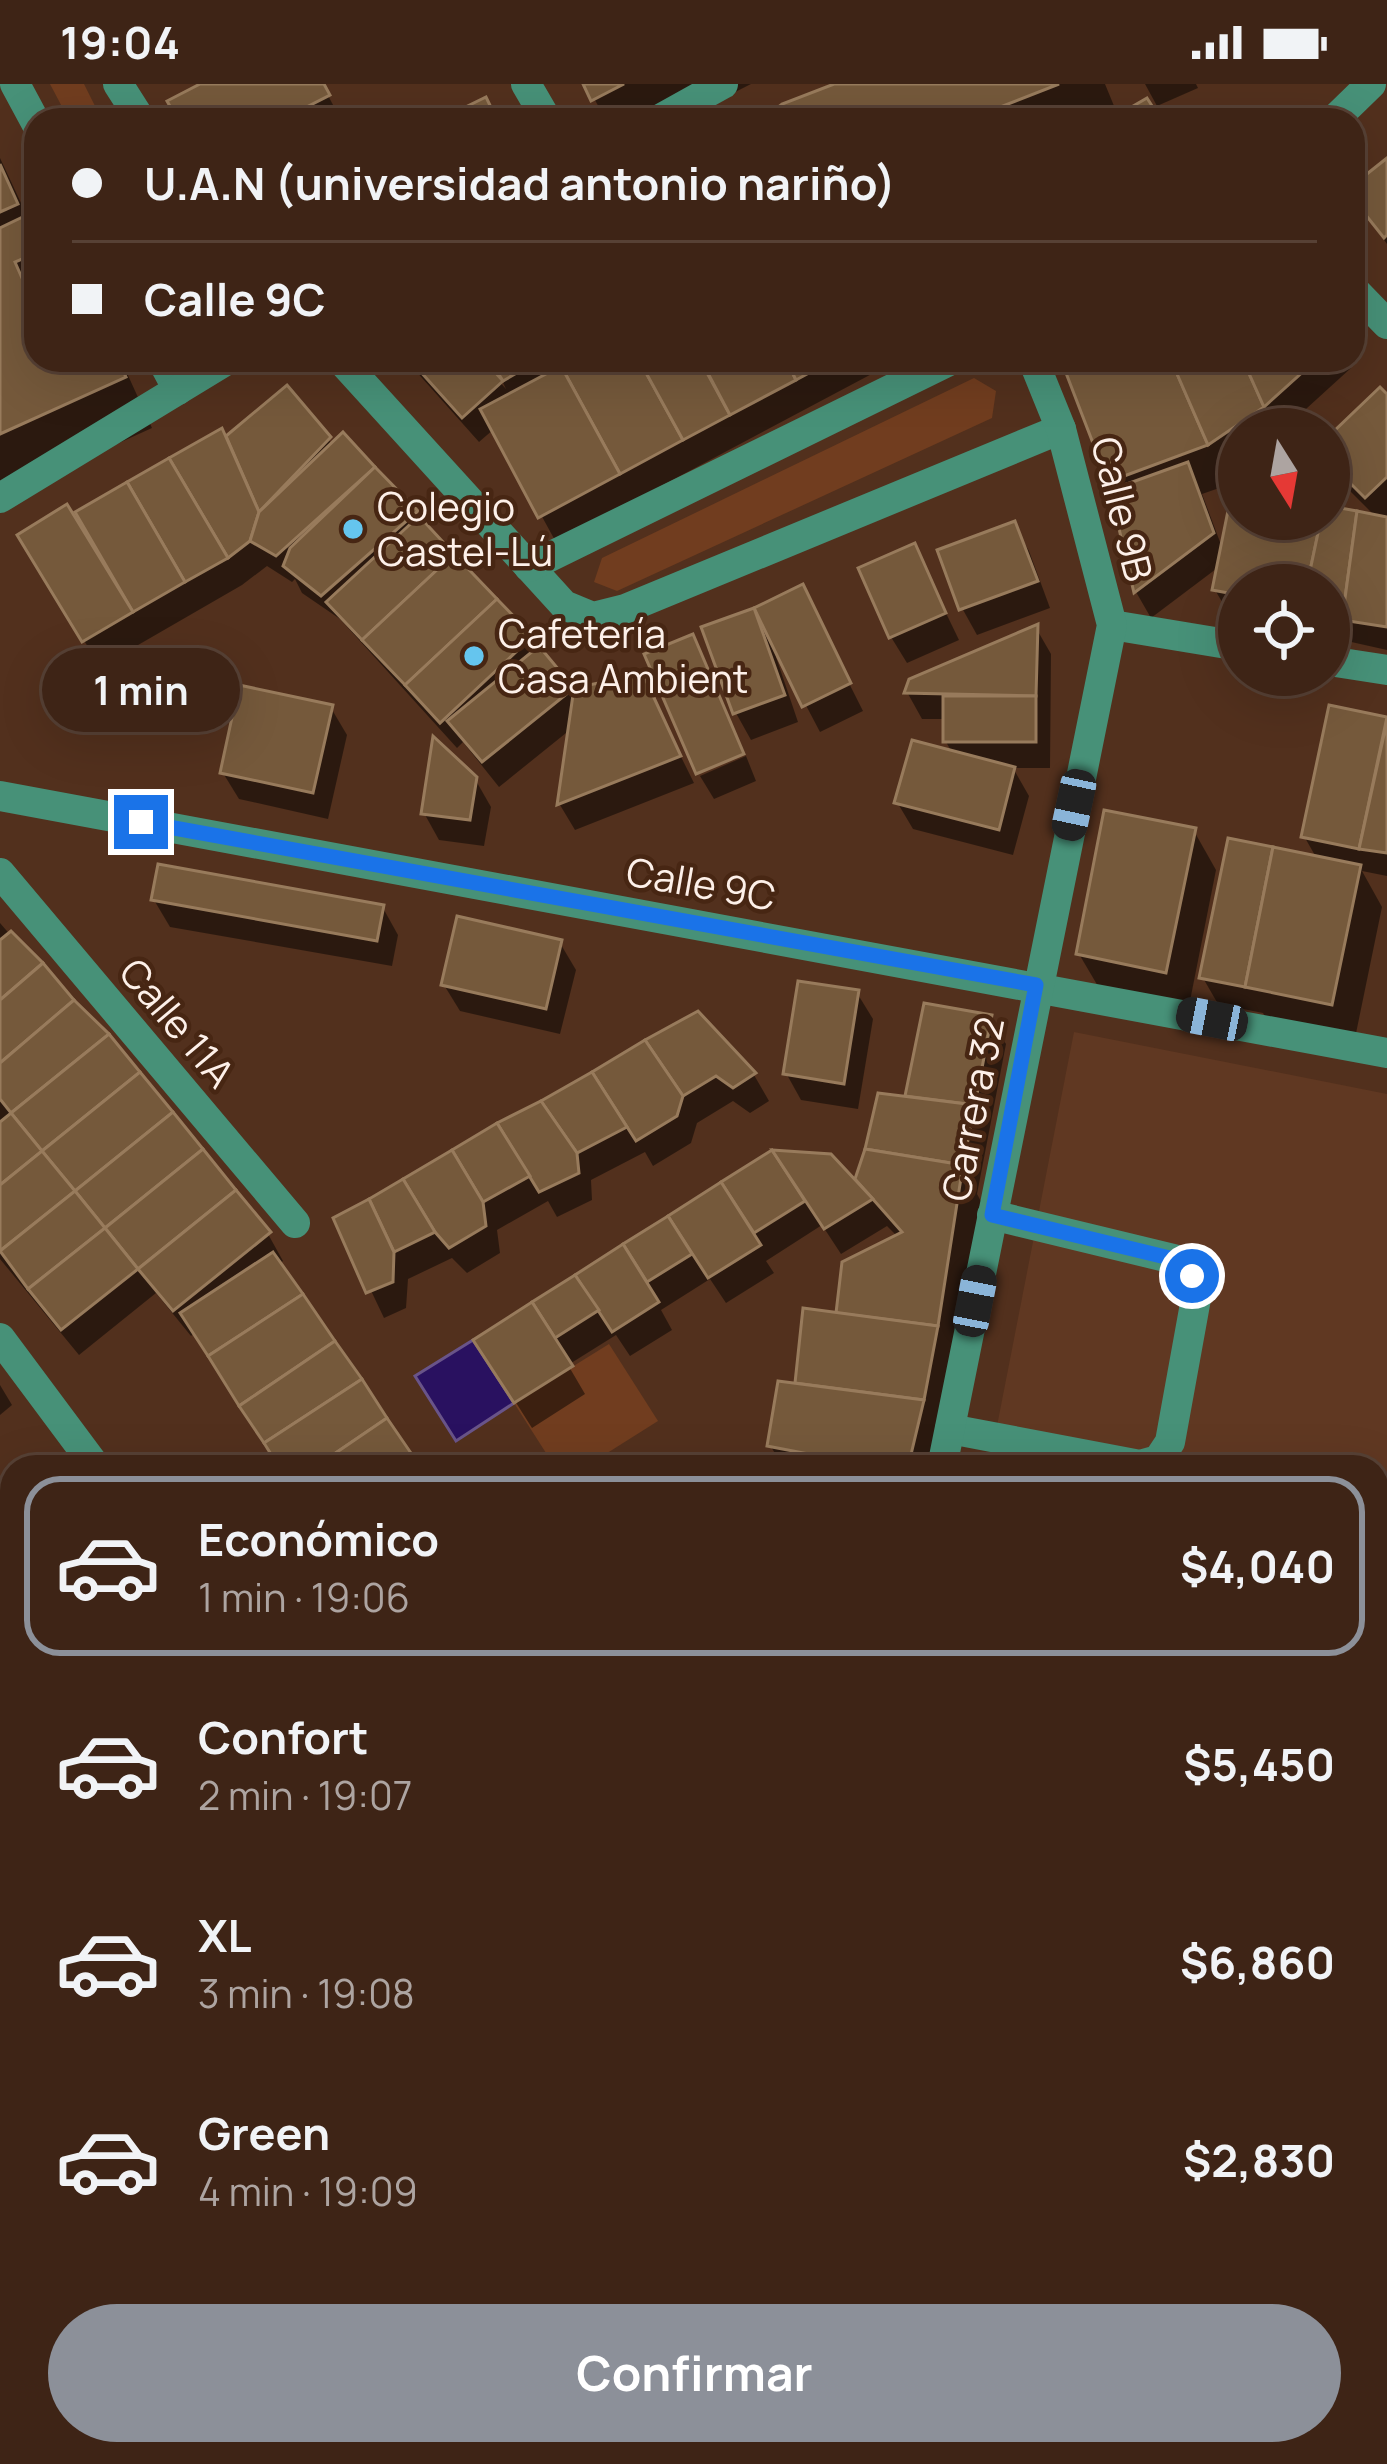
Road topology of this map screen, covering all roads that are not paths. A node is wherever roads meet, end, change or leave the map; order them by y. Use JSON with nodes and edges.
{"nodes":[{"id":1,"x":723,"y":84,"type":"edge"},
{"id":2,"x":1371,"y":84,"type":"edge"},
{"id":3,"x":680,"y":108,"type":"edge"},
{"id":4,"x":1346,"y":108,"type":"edge"},
{"id":5,"x":1365,"y":301,"type":"edge"},
{"id":6,"x":1387,"y":324,"type":"edge"},
{"id":7,"x":168,"y":372,"type":"edge"},
{"id":8,"x":207,"y":372,"type":"edge"},
{"id":9,"x":352,"y":372,"type":"edge"},
{"id":10,"x":927,"y":372,"type":"edge"},
{"id":11,"x":1038,"y":372,"type":"edge"},
{"id":12,"x":178,"y":390,"type":"junction"},
{"id":13,"x":1061,"y":429,"type":"junction"},
{"id":14,"x":0,"y":498,"type":"edge"},
{"id":15,"x":529,"y":567,"type":"junction"},
{"id":16,"x":1112,"y":625,"type":"junction"},
{"id":17,"x":1218,"y":643,"type":"edge"},
{"id":18,"x":1350,"y":664,"type":"edge"},
{"id":19,"x":1387,"y":670,"type":"edge"},
{"id":20,"x":0,"y":796,"type":"edge"},
{"id":21,"x":0,"y":873,"type":"edge"},
{"id":22,"x":1036,"y":985,"type":"junction"},
{"id":23,"x":1387,"y":1052,"type":"edge"},
{"id":24,"x":992,"y":1215,"type":"junction"},
{"id":25,"x":295,"y":1223,"type":"dead end"},
{"id":26,"x":0,"y":1338,"type":"edge"},
{"id":27,"x":950,"y":1429,"type":"junction"},
{"id":28,"x":87,"y":1455,"type":"edge"},
{"id":29,"x":945,"y":1455,"type":"edge"},
{"id":30,"x":1088,"y":1455,"type":"edge"},
{"id":31,"x":1162,"y":1455,"type":"edge"}],
"edges":[{"from":1,"to":3,"type":"street"},
{"from":2,"to":4,"type":"street"},
{"from":5,"to":6,"type":"street"},
{"from":7,"to":12,"type":"street"},
{"from":8,"to":12,"type":"street"},
{"from":9,"to":15,"type":"street"},
{"from":10,"to":15,"type":"street"},
{"from":11,"to":13,"type":"street","name":"Calle 9B"},
{"from":12,"to":14,"type":"street"},
{"from":13,"to":15,"type":"street"},
{"from":13,"to":16,"type":"street","name":"Calle 9B"},
{"from":16,"to":17,"type":"street","name":"Calle 9B"},
{"from":16,"to":22,"type":"street","name":"Carrera 32"},
{"from":18,"to":19,"type":"street"},
{"from":20,"to":22,"type":"street","name":"Calle 9C"},
{"from":21,"to":25,"type":"street","name":"Calle 11A"},
{"from":22,"to":23,"type":"street","name":"Calle 9C"},
{"from":22,"to":24,"type":"street","name":"Carrera 32"},
{"from":24,"to":27,"type":"street","name":"Carrera 32"},
{"from":24,"to":31,"type":"street"},
{"from":26,"to":28,"type":"street"},
{"from":27,"to":29,"type":"street","name":"Carrera 32"},
{"from":27,"to":30,"type":"street"}]}
